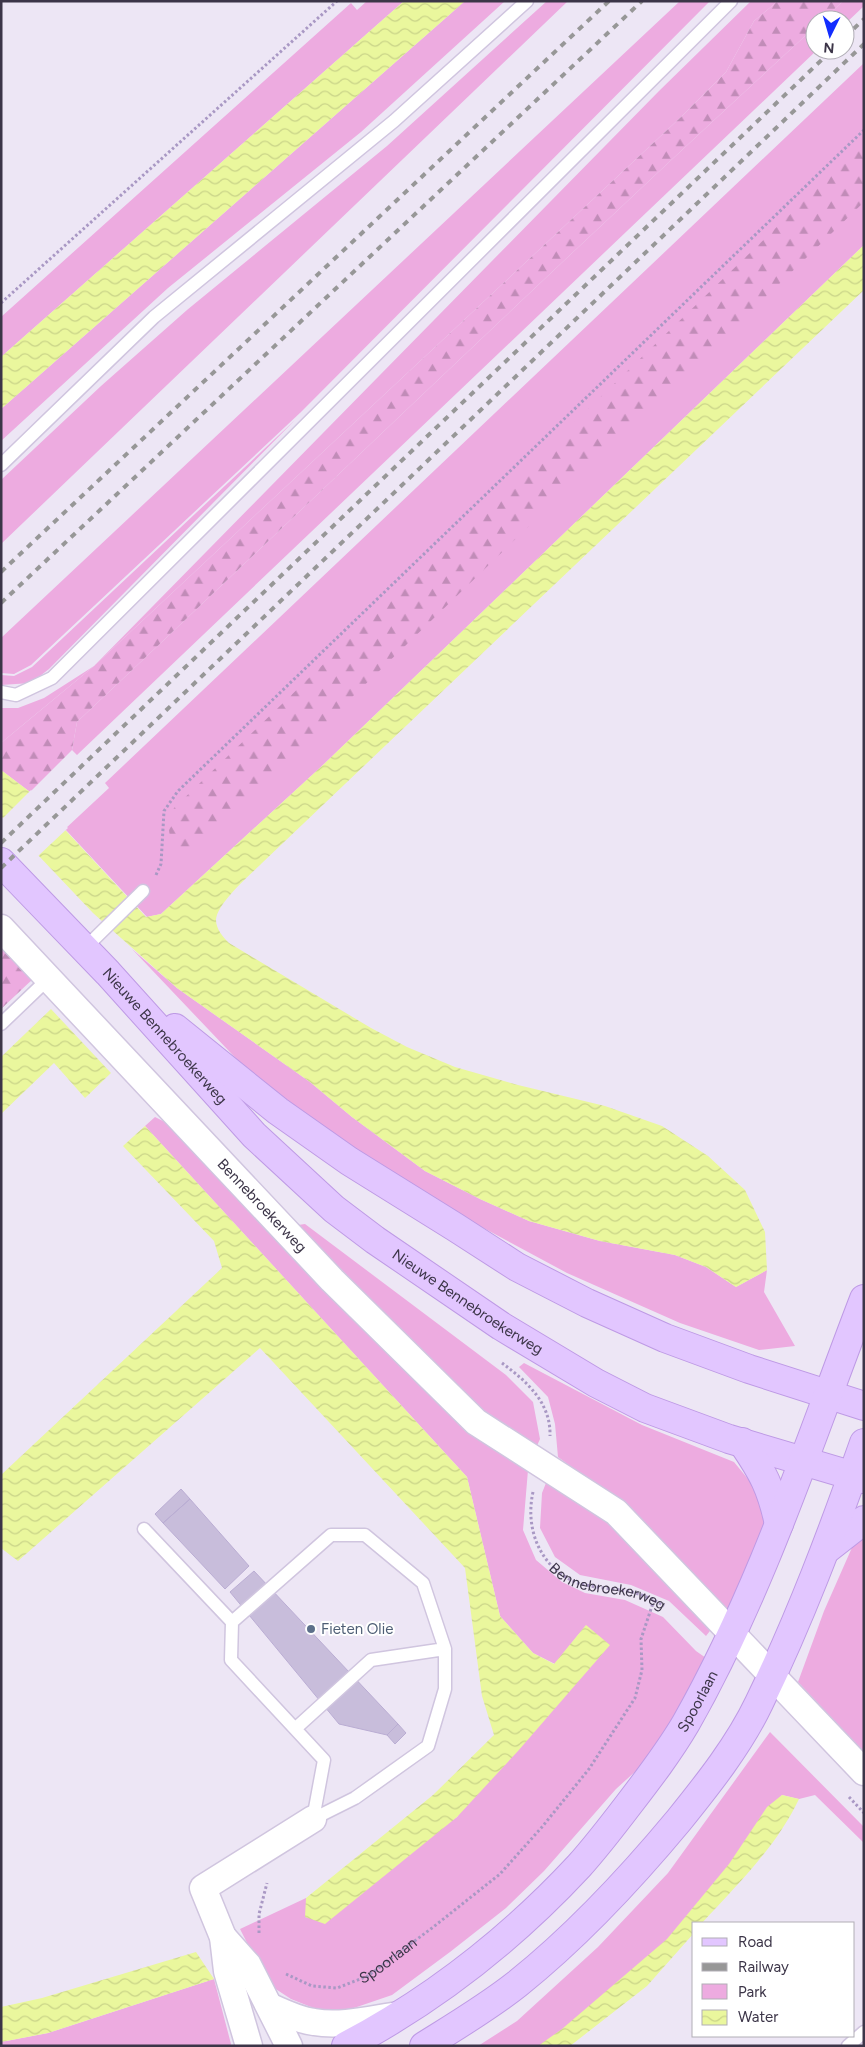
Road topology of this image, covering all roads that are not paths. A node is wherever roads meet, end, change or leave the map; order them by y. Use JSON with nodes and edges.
{"nodes":[{"id":1,"x":527,"y":1,"type":"edge"},
{"id":2,"x":730,"y":1,"type":"edge"},
{"id":3,"x":1,"y":465,"type":"edge"},
{"id":4,"x":1,"y":692,"type":"edge"},
{"id":5,"x":1,"y":862,"type":"edge"},
{"id":6,"x":143,"y":891,"type":"road end"},
{"id":7,"x":1,"y":928,"type":"edge"},
{"id":8,"x":84,"y":949,"type":"junction"},
{"id":9,"x":108,"y":973,"type":"junction"},
{"id":10,"x":48,"y":979,"type":"junction"},
{"id":11,"x":1,"y":1024,"type":"edge"},
{"id":12,"x":864,"y":1299,"type":"edge"},
{"id":13,"x":828,"y":1394,"type":"junction"},
{"id":14,"x":864,"y":1406,"type":"edge"},
{"id":15,"x":742,"y":1442,"type":"junction"},
{"id":16,"x":864,"y":1443,"type":"edge"},
{"id":17,"x":804,"y":1461,"type":"junction"},
{"id":18,"x":858,"y":1478,"type":"edge"},
{"id":19,"x":864,"y":1520,"type":"edge"},
{"id":20,"x":779,"y":1524,"type":"junction"},
{"id":21,"x":144,"y":1529,"type":"dead end"},
{"id":22,"x":826,"y":1550,"type":"junction"},
{"id":23,"x":232,"y":1622,"type":"junction"},
{"id":24,"x":732,"y":1633,"type":"junction"},
{"id":25,"x":445,"y":1649,"type":"junction"},
{"id":26,"x":772,"y":1674,"type":"junction"},
{"id":27,"x":296,"y":1728,"type":"junction"},
{"id":28,"x":864,"y":1772,"type":"edge"},
{"id":29,"x":313,"y":1819,"type":"junction"},
{"id":30,"x":224,"y":1937,"type":"junction"},
{"id":31,"x":270,"y":2007,"type":"junction"},
{"id":32,"x":399,"y":2015,"type":"junction"},
{"id":33,"x":864,"y":2032,"type":"edge"},
{"id":34,"x":250,"y":2046,"type":"edge"},
{"id":35,"x":288,"y":2046,"type":"edge"},
{"id":36,"x":346,"y":2046,"type":"edge"},
{"id":37,"x":424,"y":2046,"type":"edge"},
{"id":38,"x":848,"y":2046,"type":"edge"}],
"edges":[{"from":1,"to":3,"type":"lane"},
{"from":2,"to":4,"type":"lane"},
{"from":5,"to":8,"type":"main road"},
{"from":6,"to":8,"type":"lane"},
{"from":7,"to":10,"type":"street","name":"Bennebroekerweg"},
{"from":8,"to":9,"type":"main road"},
{"from":9,"to":13,"type":"main road","name":"Nieuwe Bennebroekerweg"},
{"from":9,"to":15,"type":"main road","name":"Nieuwe Bennebroekerweg"},
{"from":10,"to":11,"type":"lane"},
{"from":10,"to":24,"type":"street","name":"Bennebroekerweg"},
{"from":12,"to":13,"type":"main road","name":"Spoorlaan"},
{"from":13,"to":14,"type":"main road","name":"Nieuwe Bennebroekerweg"},
{"from":13,"to":17,"type":"main road","name":"Spoorlaan"},
{"from":15,"to":17,"type":"main road","name":"Nieuwe Bennebroekerweg"},
{"from":15,"to":20,"type":"main road"},
{"from":16,"to":18,"type":"main road"},
{"from":17,"to":18,"type":"main road","name":"Nieuwe Bennebroekerweg"},
{"from":17,"to":20,"type":"main road","name":"Spoorlaan"},
{"from":18,"to":22,"type":"main road"},
{"from":19,"to":22,"type":"main road"},
{"from":20,"to":24,"type":"main road","name":"Spoorlaan"},
{"from":21,"to":23,"type":"lane"},
{"from":22,"to":26,"type":"main road"},
{"from":23,"to":25,"type":"lane"},
{"from":23,"to":27,"type":"lane"},
{"from":24,"to":26,"type":"street","name":"Bennebroekerweg"},
{"from":24,"to":32,"type":"main road","name":"Spoorlaan"},
{"from":25,"to":27,"type":"lane"},
{"from":25,"to":29,"type":"lane"},
{"from":26,"to":28,"type":"street","name":"Bennebroekerweg"},
{"from":26,"to":37,"type":"main road"},
{"from":27,"to":29,"type":"lane"},
{"from":29,"to":30,"type":"street"},
{"from":30,"to":31,"type":"street"},
{"from":30,"to":34,"type":"street"},
{"from":31,"to":32,"type":"street","name":"Spoorlaan"},
{"from":31,"to":35,"type":"street"},
{"from":32,"to":36,"type":"main road","name":"Spoorlaan"},
{"from":33,"to":38,"type":"lane"}]}
